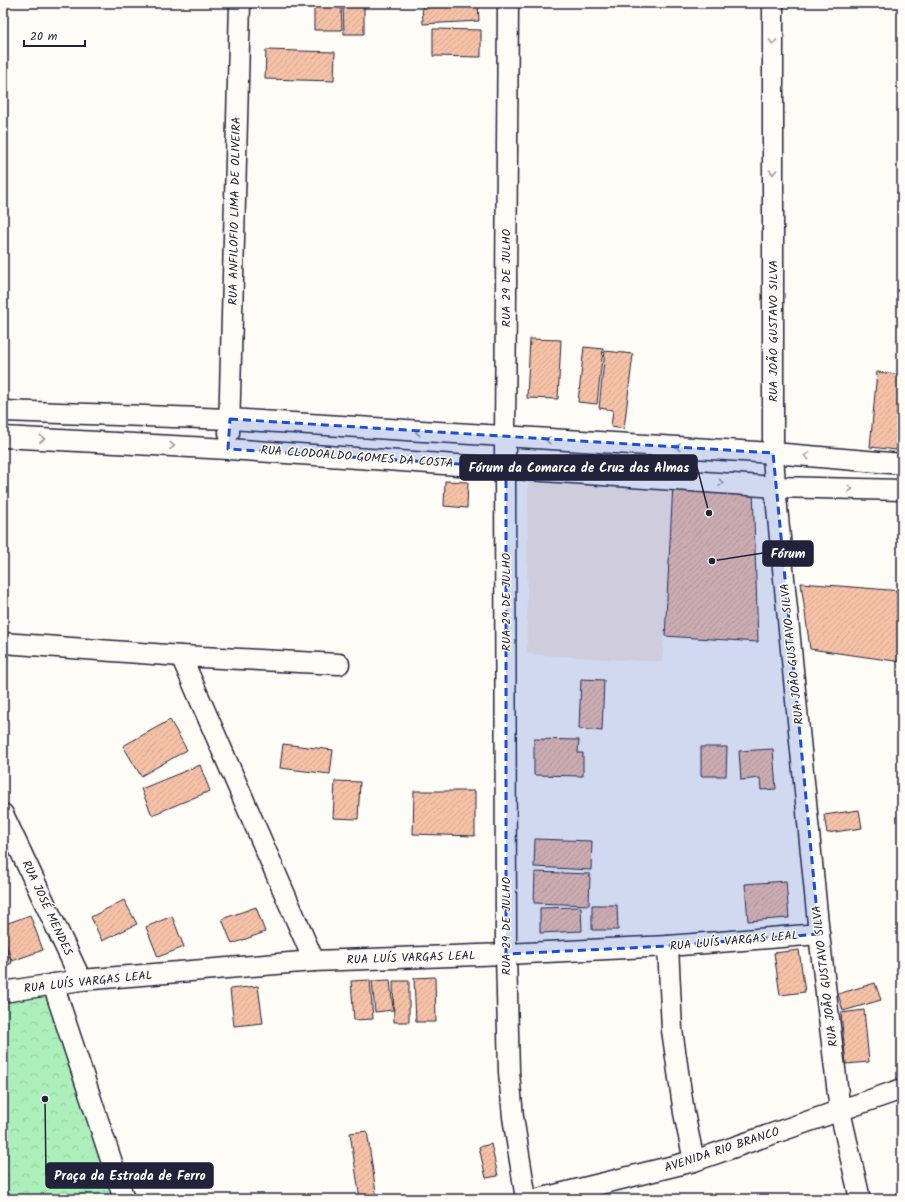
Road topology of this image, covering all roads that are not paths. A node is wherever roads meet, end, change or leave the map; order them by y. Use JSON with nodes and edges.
{"nodes":[{"id":1,"x":240,"y":3,"type":"edge"},
{"id":2,"x":508,"y":3,"type":"edge"},
{"id":3,"x":773,"y":3,"type":"edge"},
{"id":4,"x":3,"y":411,"type":"edge"},
{"id":5,"x":230,"y":419,"type":"junction"},
{"id":6,"x":3,"y":437,"type":"edge"},
{"id":7,"x":506,"y":437,"type":"junction"},
{"id":8,"x":228,"y":449,"type":"junction"},
{"id":9,"x":773,"y":453,"type":"junction"},
{"id":10,"x":902,"y":464,"type":"edge"},
{"id":11,"x":506,"y":467,"type":"junction"},
{"id":12,"x":775,"y":487,"type":"junction"},
{"id":13,"x":902,"y":490,"type":"edge"},
{"id":14,"x":3,"y":643,"type":"edge"},
{"id":15,"x":181,"y":656,"type":"junction"},
{"id":16,"x":339,"y":664,"type":"dead end"},
{"id":17,"x":3,"y":814,"type":"edge"},
{"id":18,"x":819,"y":934,"type":"junction"},
{"id":19,"x":668,"y":946,"type":"junction"},
{"id":20,"x":506,"y":954,"type":"junction"},
{"id":21,"x":314,"y":961,"type":"junction"},
{"id":22,"x":81,"y":980,"type":"junction"},
{"id":23,"x":53,"y":984,"type":"junction"},
{"id":24,"x":3,"y":992,"type":"edge"},
{"id":25,"x":902,"y":1088,"type":"edge"},
{"id":26,"x":840,"y":1111,"type":"junction"},
{"id":27,"x":694,"y":1161,"type":"junction"},
{"id":28,"x":124,"y":1199,"type":"edge"},
{"id":29,"x":526,"y":1199,"type":"edge"},
{"id":30,"x":538,"y":1199,"type":"edge"},
{"id":31,"x":860,"y":1199,"type":"edge"}],
"edges":[{"from":1,"to":5,"type":"street","name":"RUA ANFILOFIO LIMA DE OLIVEIRA"},
{"from":2,"to":7,"type":"street","name":"RUA 29 DE JULHO"},
{"from":3,"to":9,"type":"street","name":"RUA JOÃO GUSTAVO SILVA","one_way":true},
{"from":4,"to":5,"type":"street"},
{"from":7,"to":5,"type":"street","one_way":true},
{"from":5,"to":8,"type":"street","name":"RUA ANFILOFIO LIMA DE OLIVEIRA"},
{"from":6,"to":8,"type":"street","name":"RUA CLODOALDO GOMES DA COSTA","one_way":true},
{"from":9,"to":7,"type":"street","one_way":true},
{"from":7,"to":11,"type":"street","name":"RUA 29 DE JULHO"},
{"from":8,"to":11,"type":"street","name":"RUA CLODOALDO GOMES DA COSTA"},
{"from":10,"to":9,"type":"street","one_way":true},
{"from":9,"to":12,"type":"street","name":"RUA JOÃO GUSTAVO SILVA"},
{"from":11,"to":12,"type":"street","name":"RUA CLODOALDO GOMES DA COSTA","one_way":true},
{"from":11,"to":20,"type":"street","name":"RUA 29 DE JULHO"},
{"from":12,"to":13,"type":"street","name":"RUA CLODOALDO GOMES DA COSTA","one_way":true},
{"from":12,"to":18,"type":"street","name":"RUA JOÃO GUSTAVO SILVA"},
{"from":14,"to":15,"type":"street"},
{"from":15,"to":16,"type":"street"},
{"from":15,"to":21,"type":"street"},
{"from":17,"to":22,"type":"street","name":"RUA JOSÉ MENDES"},
{"from":18,"to":19,"type":"street","name":"RUA LUÍS VARGAS LEAL"},
{"from":18,"to":26,"type":"street","name":"RUA JOÃO GUSTAVO SILVA"},
{"from":19,"to":20,"type":"street","name":"RUA LUÍS VARGAS LEAL"},
{"from":19,"to":27,"type":"street"},
{"from":20,"to":21,"type":"street","name":"RUA LUÍS VARGAS LEAL"},
{"from":20,"to":29,"type":"street","name":"RUA 29 DE JULHO"},
{"from":21,"to":22,"type":"street","name":"RUA LUÍS VARGAS LEAL"},
{"from":22,"to":23,"type":"street","name":"RUA LUÍS VARGAS LEAL"},
{"from":23,"to":24,"type":"street","name":"RUA LUÍS VARGAS LEAL"},
{"from":23,"to":28,"type":"street"},
{"from":25,"to":26,"type":"street","name":"AVENIDA RIO BRANCO"},
{"from":26,"to":27,"type":"street","name":"AVENIDA RIO BRANCO"},
{"from":26,"to":31,"type":"street","name":"RUA JOÃO GUSTAVO SILVA"},
{"from":27,"to":30,"type":"street","name":"AVENIDA RIO BRANCO"}]}
